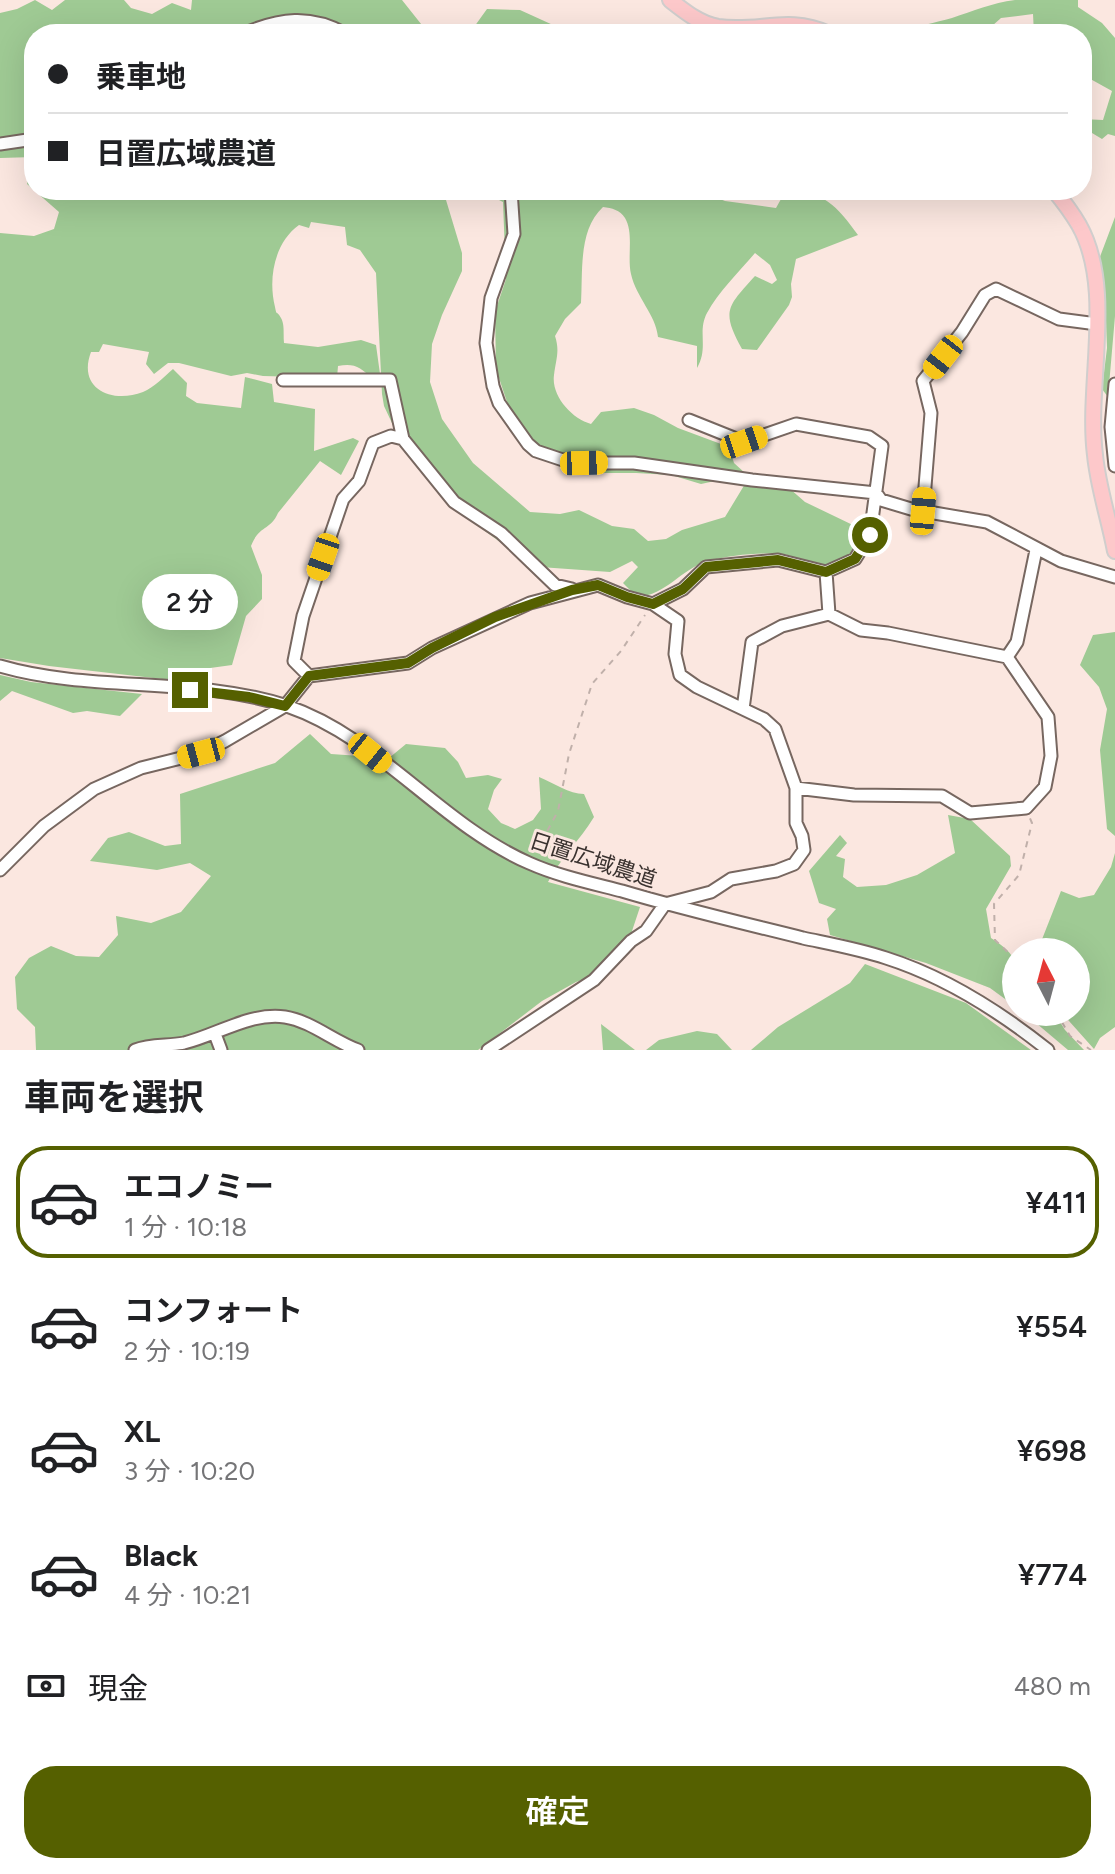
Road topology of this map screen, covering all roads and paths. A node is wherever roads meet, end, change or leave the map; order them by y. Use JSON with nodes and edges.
{"nodes":[{"id":1,"x":670,"y":0,"type":"edge"},
{"id":2,"x":269,"y":24,"type":"edge"},
{"id":3,"x":329,"y":24,"type":"edge"},
{"id":4,"x":710,"y":24,"type":"edge"},
{"id":5,"x":24,"y":140,"type":"edge"},
{"id":6,"x":0,"y":144,"type":"edge"},
{"id":7,"x":512,"y":200,"type":"edge"},
{"id":8,"x":1061,"y":200,"type":"edge"},
{"id":9,"x":1097,"y":324,"type":"junction"},
{"id":10,"x":283,"y":380,"type":"dead end"},
{"id":11,"x":1115,"y":384,"type":"edge"},
{"id":12,"x":689,"y":420,"type":"dead end"},
{"id":13,"x":403,"y":439,"type":"junction"},
{"id":14,"x":1115,"y":466,"type":"edge"},
{"id":15,"x":876,"y":493,"type":"junction"},
{"id":16,"x":923,"y":511,"type":"junction"},
{"id":17,"x":1036,"y":550,"type":"junction"},
{"id":18,"x":1115,"y":551,"type":"edge"},
{"id":19,"x":826,"y":572,"type":"junction"},
{"id":20,"x":1115,"y":577,"type":"edge"},
{"id":21,"x":572,"y":590,"type":"junction"},
{"id":22,"x":653,"y":604,"type":"junction"},
{"id":23,"x":829,"y":614,"type":"junction"},
{"id":24,"x":1007,"y":657,"type":"junction"},
{"id":25,"x":0,"y":666,"type":"edge"},
{"id":26,"x":309,"y":676,"type":"junction"},
{"id":27,"x":285,"y":706,"type":"junction"},
{"id":28,"x":743,"y":709,"type":"junction"},
{"id":29,"x":796,"y":788,"type":"junction"},
{"id":30,"x":1026,"y":808,"type":"junction"},
{"id":31,"x":530,"y":864,"type":"junction"},
{"id":32,"x":0,"y":870,"type":"edge"},
{"id":33,"x":665,"y":904,"type":"junction"},
{"id":34,"x":1002,"y":947,"type":"edge"},
{"id":35,"x":1064,"y":1026,"type":"edge"},
{"id":36,"x":215,"y":1034,"type":"junction"},
{"id":37,"x":135,"y":1050,"type":"edge"},
{"id":38,"x":221,"y":1050,"type":"edge"},
{"id":39,"x":358,"y":1050,"type":"edge"},
{"id":40,"x":488,"y":1050,"type":"edge"},
{"id":41,"x":1048,"y":1050,"type":"edge"},
{"id":42,"x":1091,"y":1050,"type":"edge"}],
"edges":[{"from":1,"to":4,"type":"main road"},
{"from":2,"to":3,"type":"street"},
{"from":5,"to":6,"type":"street"},
{"from":7,"to":15,"type":"street"},
{"from":8,"to":9,"type":"main road"},
{"from":9,"to":16,"type":"street"},
{"from":9,"to":18,"type":"main road"},
{"from":10,"to":13,"type":"street"},
{"from":11,"to":14,"type":"street"},
{"from":12,"to":15,"type":"street"},
{"from":13,"to":21,"type":"street"},
{"from":13,"to":26,"type":"street"},
{"from":15,"to":16,"type":"street"},
{"from":15,"to":19,"type":"street"},
{"from":16,"to":17,"type":"street"},
{"from":17,"to":20,"type":"street"},
{"from":17,"to":24,"type":"street"},
{"from":19,"to":22,"type":"street"},
{"from":19,"to":23,"type":"street"},
{"from":21,"to":22,"type":"street"},
{"from":21,"to":26,"type":"street"},
{"from":22,"to":28,"type":"street"},
{"from":22,"to":31,"type":"path"},
{"from":23,"to":24,"type":"street"},
{"from":23,"to":28,"type":"street"},
{"from":24,"to":30,"type":"street"},
{"from":25,"to":27,"type":"street","name":"日置広域農道"},
{"from":26,"to":27,"type":"street"},
{"from":27,"to":31,"type":"street","name":"日置広域農道"},
{"from":27,"to":32,"type":"street"},
{"from":28,"to":29,"type":"street"},
{"from":29,"to":30,"type":"street"},
{"from":29,"to":33,"type":"street"},
{"from":30,"to":34,"type":"path"},
{"from":31,"to":33,"type":"street","name":"日置広域農道"},
{"from":33,"to":40,"type":"street"},
{"from":33,"to":41,"type":"street","name":"日置広域農道"},
{"from":35,"to":42,"type":"path"},
{"from":36,"to":37,"type":"street"},
{"from":36,"to":38,"type":"street"},
{"from":36,"to":39,"type":"street"}]}
